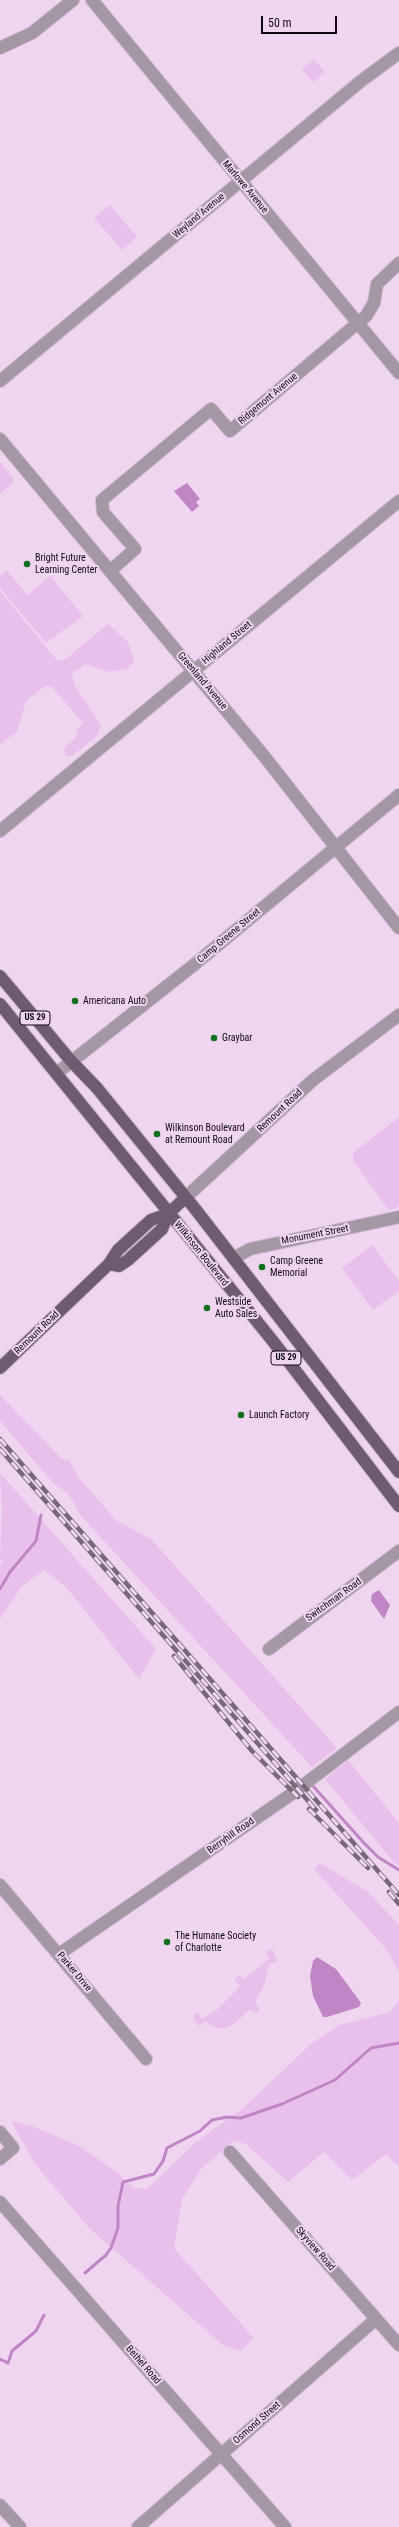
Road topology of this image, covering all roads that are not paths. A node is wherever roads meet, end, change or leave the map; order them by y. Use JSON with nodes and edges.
{"nodes":[{"id":1,"x":73,"y":0,"type":"edge"},
{"id":2,"x":92,"y":0,"type":"edge"},
{"id":3,"x":0,"y":48,"type":"edge"},
{"id":4,"x":399,"y":53,"type":"edge"},
{"id":5,"x":240,"y":182,"type":"junction"},
{"id":6,"x":399,"y":263,"type":"edge"},
{"id":7,"x":358,"y":324,"type":"junction"},
{"id":8,"x":399,"y":373,"type":"edge"},
{"id":9,"x":0,"y":381,"type":"edge"},
{"id":10,"x":0,"y":439,"type":"edge"},
{"id":11,"x":399,"y":501,"type":"edge"},
{"id":12,"x":110,"y":571,"type":"junction"},
{"id":13,"x":194,"y":671,"type":"junction"},
{"id":14,"x":399,"y":795,"type":"edge"},
{"id":15,"x":0,"y":831,"type":"edge"},
{"id":16,"x":337,"y":848,"type":"junction"},
{"id":17,"x":399,"y":928,"type":"edge"},
{"id":18,"x":0,"y":976,"type":"edge"},
{"id":19,"x":0,"y":1004,"type":"edge"},
{"id":20,"x":399,"y":1015,"type":"edge"},
{"id":21,"x":71,"y":1061,"type":"junction"},
{"id":22,"x":57,"y":1073,"type":"junction"},
{"id":23,"x":185,"y":1198,"type":"junction"},
{"id":24,"x":168,"y":1214,"type":"junction"},
{"id":25,"x":399,"y":1217,"type":"edge"},
{"id":26,"x":234,"y":1258,"type":"junction"},
{"id":27,"x":0,"y":1368,"type":"edge"},
{"id":28,"x":399,"y":1472,"type":"edge"},
{"id":29,"x":399,"y":1506,"type":"edge"},
{"id":30,"x":399,"y":1552,"type":"edge"},
{"id":31,"x":269,"y":1649,"type":"dead end"},
{"id":32,"x":399,"y":1712,"type":"edge"},
{"id":33,"x":0,"y":1885,"type":"edge"},
{"id":34,"x":59,"y":1954,"type":"junction"},
{"id":35,"x":146,"y":2059,"type":"dead end"},
{"id":36,"x":0,"y":2132,"type":"edge"},
{"id":37,"x":230,"y":2152,"type":"dead end"},
{"id":38,"x":0,"y":2159,"type":"edge"},
{"id":39,"x":0,"y":2202,"type":"edge"},
{"id":40,"x":376,"y":2319,"type":"junction"},
{"id":41,"x":399,"y":2345,"type":"edge"},
{"id":42,"x":221,"y":2454,"type":"junction"},
{"id":43,"x":0,"y":2505,"type":"edge"},
{"id":44,"x":20,"y":2527,"type":"edge"},
{"id":45,"x":138,"y":2527,"type":"edge"},
{"id":46,"x":285,"y":2527,"type":"edge"}],
"edges":[{"from":1,"to":3,"type":"street"},
{"from":2,"to":5,"type":"street","name":"Marlowe Avenue"},
{"from":4,"to":5,"type":"street","name":"Weyland Avenue"},
{"from":5,"to":7,"type":"street","name":"Marlowe Avenue"},
{"from":5,"to":9,"type":"street","name":"Weyland Avenue"},
{"from":6,"to":7,"type":"street","name":"Ridgemont Avenue"},
{"from":7,"to":8,"type":"street","name":"Marlowe Avenue"},
{"from":7,"to":12,"type":"street","name":"Ridgemont Avenue"},
{"from":10,"to":12,"type":"street","name":"Greenland Avenue"},
{"from":11,"to":13,"type":"street","name":"Highland Street"},
{"from":12,"to":13,"type":"street","name":"Greenland Avenue"},
{"from":13,"to":15,"type":"street","name":"Highland Street"},
{"from":13,"to":16,"type":"street","name":"Greenland Avenue"},
{"from":14,"to":16,"type":"street","name":"Camp Greene Street"},
{"from":16,"to":17,"type":"street","name":"Greenland Avenue"},
{"from":16,"to":21,"type":"street","name":"Camp Greene Street"},
{"from":18,"to":21,"type":"main road","number":"US 29"},
{"from":19,"to":22,"type":"main road","name":"Wilkinson Boulevard","number":"US 29"},
{"from":20,"to":23,"type":"street","name":"Remount Road"},
{"from":21,"to":22,"type":"street","name":"Camp Greene Street"},
{"from":21,"to":23,"type":"main road","number":"US 29"},
{"from":22,"to":24,"type":"main road","name":"Wilkinson Boulevard","number":"US 29"},
{"from":23,"to":24,"type":"main road","name":"Remount Road"},
{"from":23,"to":26,"type":"main road","number":"US 29"},
{"from":24,"to":27,"type":"main road","name":"Remount Road"},
{"from":24,"to":29,"type":"main road","name":"Wilkinson Boulevard","number":"US 29"},
{"from":25,"to":26,"type":"street","name":"Monument Street"},
{"from":26,"to":28,"type":"main road","number":"US 29"},
{"from":30,"to":31,"type":"street","name":"Switchman Road"},
{"from":32,"to":34,"type":"street","name":"Berryhill Road"},
{"from":33,"to":34,"type":"street","name":"Parker Drive"},
{"from":34,"to":35,"type":"street","name":"Parker Drive"},
{"from":36,"to":38,"type":"street"},
{"from":37,"to":40,"type":"street","name":"Skyview Road"},
{"from":39,"to":42,"type":"street","name":"Bethel Road"},
{"from":40,"to":41,"type":"street","name":"Skyview Road"},
{"from":40,"to":42,"type":"street","name":"Osmond Street"},
{"from":42,"to":45,"type":"street","name":"Osmond Street"},
{"from":42,"to":46,"type":"street","name":"Bethel Road"},
{"from":43,"to":44,"type":"street"}]}
